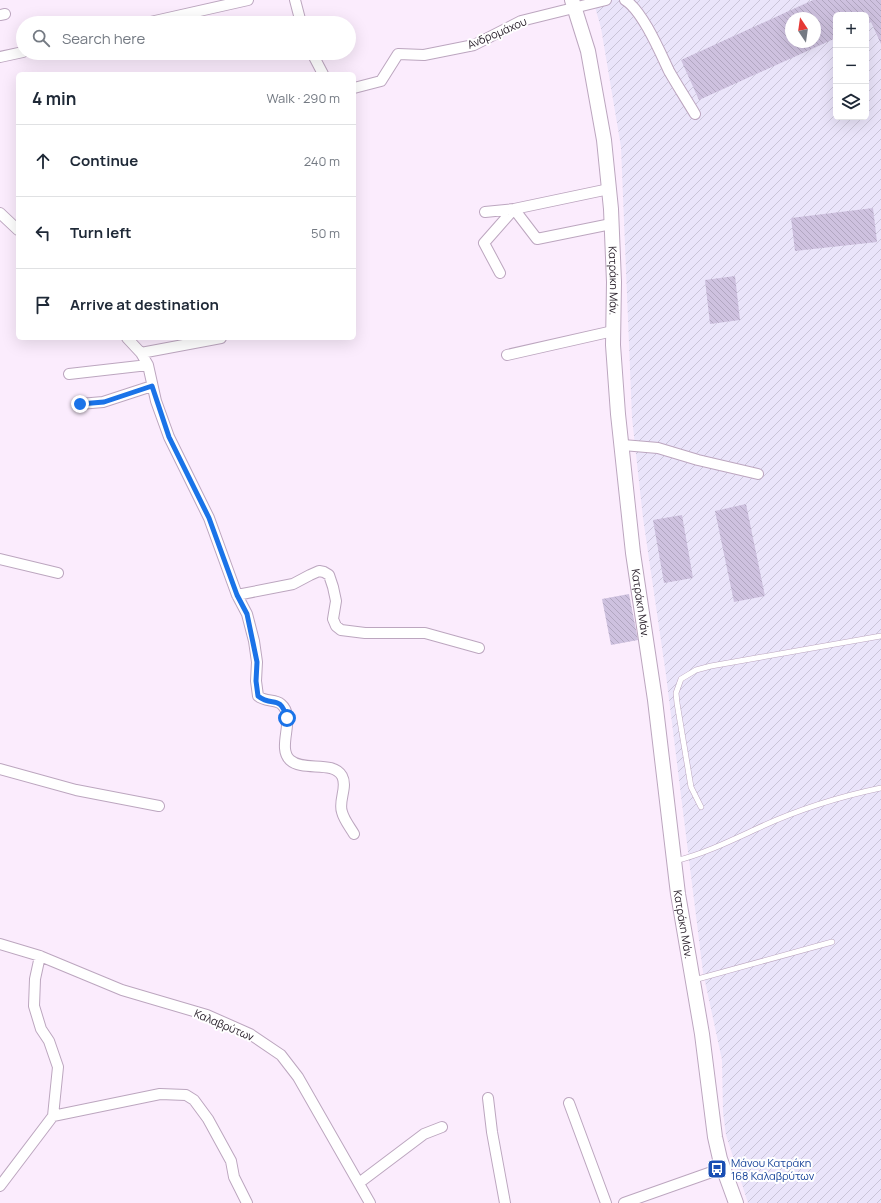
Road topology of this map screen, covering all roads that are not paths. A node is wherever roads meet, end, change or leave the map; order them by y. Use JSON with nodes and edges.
{"nodes":[{"id":1,"x":248,"y":0,"type":"edge"},
{"id":2,"x":295,"y":0,"type":"edge"},
{"id":3,"x":606,"y":0,"type":"edge"},
{"id":4,"x":626,"y":0,"type":"edge"},
{"id":5,"x":573,"y":4,"type":"edge"},
{"id":6,"x":177,"y":16,"type":"edge"},
{"id":7,"x":299,"y":16,"type":"edge"},
{"id":8,"x":16,"y":54,"type":"edge"},
{"id":9,"x":0,"y":57,"type":"edge"},
{"id":10,"x":316,"y":60,"type":"edge"},
{"id":11,"x":322,"y":72,"type":"edge"},
{"id":12,"x":356,"y":87,"type":"edge"},
{"id":13,"x":695,"y":114,"type":"dead end"},
{"id":14,"x":609,"y":189,"type":"junction"},
{"id":15,"x":514,"y":209,"type":"junction"},
{"id":16,"x":484,"y":212,"type":"dead end"},
{"id":17,"x":0,"y":213,"type":"edge"},
{"id":18,"x":612,"y":224,"type":"junction"},
{"id":19,"x":16,"y":228,"type":"edge"},
{"id":20,"x":500,"y":274,"type":"dead end"},
{"id":21,"x":613,"y":331,"type":"junction"},
{"id":22,"x":129,"y":340,"type":"edge"},
{"id":23,"x":210,"y":340,"type":"edge"},
{"id":24,"x":141,"y":353,"type":"junction"},
{"id":25,"x":507,"y":354,"type":"dead end"},
{"id":26,"x":148,"y":365,"type":"junction"},
{"id":27,"x":69,"y":374,"type":"dead end"},
{"id":28,"x":152,"y":386,"type":"junction"},
{"id":29,"x":80,"y":404,"type":"dead end"},
{"id":30,"x":623,"y":445,"type":"junction"},
{"id":31,"x":758,"y":474,"type":"dead end"},
{"id":32,"x":0,"y":559,"type":"edge"},
{"id":33,"x":58,"y":573,"type":"dead end"},
{"id":34,"x":237,"y":595,"type":"junction"},
{"id":35,"x":881,"y":636,"type":"edge"},
{"id":36,"x":479,"y":648,"type":"dead end"},
{"id":37,"x":0,"y":769,"type":"edge"},
{"id":38,"x":881,"y":788,"type":"edge"},
{"id":39,"x":158,"y":806,"type":"dead end"},
{"id":40,"x":701,"y":807,"type":"dead end"},
{"id":41,"x":354,"y":834,"type":"dead end"},
{"id":42,"x":674,"y":861,"type":"junction"},
{"id":43,"x":832,"y":942,"type":"dead end"},
{"id":44,"x":0,"y":944,"type":"edge"},
{"id":45,"x":40,"y":956,"type":"junction"},
{"id":46,"x":693,"y":980,"type":"junction"},
{"id":47,"x":488,"y":1098,"type":"dead end"},
{"id":48,"x":569,"y":1103,"type":"dead end"},
{"id":49,"x":53,"y":1116,"type":"junction"},
{"id":50,"x":442,"y":1127,"type":"dead end"},
{"id":51,"x":723,"y":1168,"type":"junction"},
{"id":52,"x":358,"y":1183,"type":"junction"},
{"id":53,"x":0,"y":1186,"type":"edge"},
{"id":54,"x":247,"y":1203,"type":"edge"},
{"id":55,"x":370,"y":1203,"type":"edge"},
{"id":56,"x":505,"y":1203,"type":"edge"},
{"id":57,"x":606,"y":1203,"type":"edge"},
{"id":58,"x":624,"y":1203,"type":"edge"},
{"id":59,"x":736,"y":1203,"type":"edge"}],
"edges":[{"from":1,"to":6,"type":"street"},
{"from":2,"to":7,"type":"street"},
{"from":3,"to":5,"type":"street","name":"Ανδρομάχου"},
{"from":4,"to":13,"type":"street"},
{"from":5,"to":12,"type":"street","name":"Ανδρομάχου"},
{"from":5,"to":14,"type":"street","name":"Κατράκη Μάν."},
{"from":8,"to":9,"type":"street"},
{"from":10,"to":11,"type":"street"},
{"from":14,"to":15,"type":"street"},
{"from":14,"to":18,"type":"street","name":"Κατράκη Μάν."},
{"from":15,"to":16,"type":"street"},
{"from":15,"to":18,"type":"street"},
{"from":15,"to":20,"type":"street"},
{"from":17,"to":19,"type":"street"},
{"from":18,"to":21,"type":"street","name":"Κατράκη Μάν."},
{"from":21,"to":25,"type":"street"},
{"from":21,"to":30,"type":"street","name":"Κατράκη Μάν."},
{"from":22,"to":24,"type":"street"},
{"from":23,"to":24,"type":"street"},
{"from":24,"to":26,"type":"street"},
{"from":26,"to":27,"type":"street"},
{"from":26,"to":28,"type":"street"},
{"from":28,"to":29,"type":"street"},
{"from":28,"to":34,"type":"street"},
{"from":30,"to":31,"type":"street"},
{"from":30,"to":42,"type":"street","name":"Κατράκη Μάν."},
{"from":32,"to":33,"type":"street"},
{"from":34,"to":36,"type":"street"},
{"from":34,"to":41,"type":"street"},
{"from":35,"to":40,"type":"lane"},
{"from":37,"to":39,"type":"street"},
{"from":38,"to":42,"type":"lane"},
{"from":42,"to":46,"type":"street","name":"Κατράκη Μάν."},
{"from":43,"to":46,"type":"lane"},
{"from":44,"to":45,"type":"street","name":"Καλαβρύτων"},
{"from":45,"to":49,"type":"street"},
{"from":45,"to":52,"type":"street","name":"Καλαβρύτων"},
{"from":46,"to":51,"type":"street","name":"Κατράκη Μάν."},
{"from":47,"to":56,"type":"street"},
{"from":48,"to":57,"type":"street"},
{"from":49,"to":53,"type":"street"},
{"from":49,"to":54,"type":"street"},
{"from":50,"to":52,"type":"street"},
{"from":51,"to":58,"type":"street"},
{"from":51,"to":59,"type":"street","name":"Κατράκη Μάν."},
{"from":52,"to":55,"type":"street","name":"Καλαβρύτων"}]}
